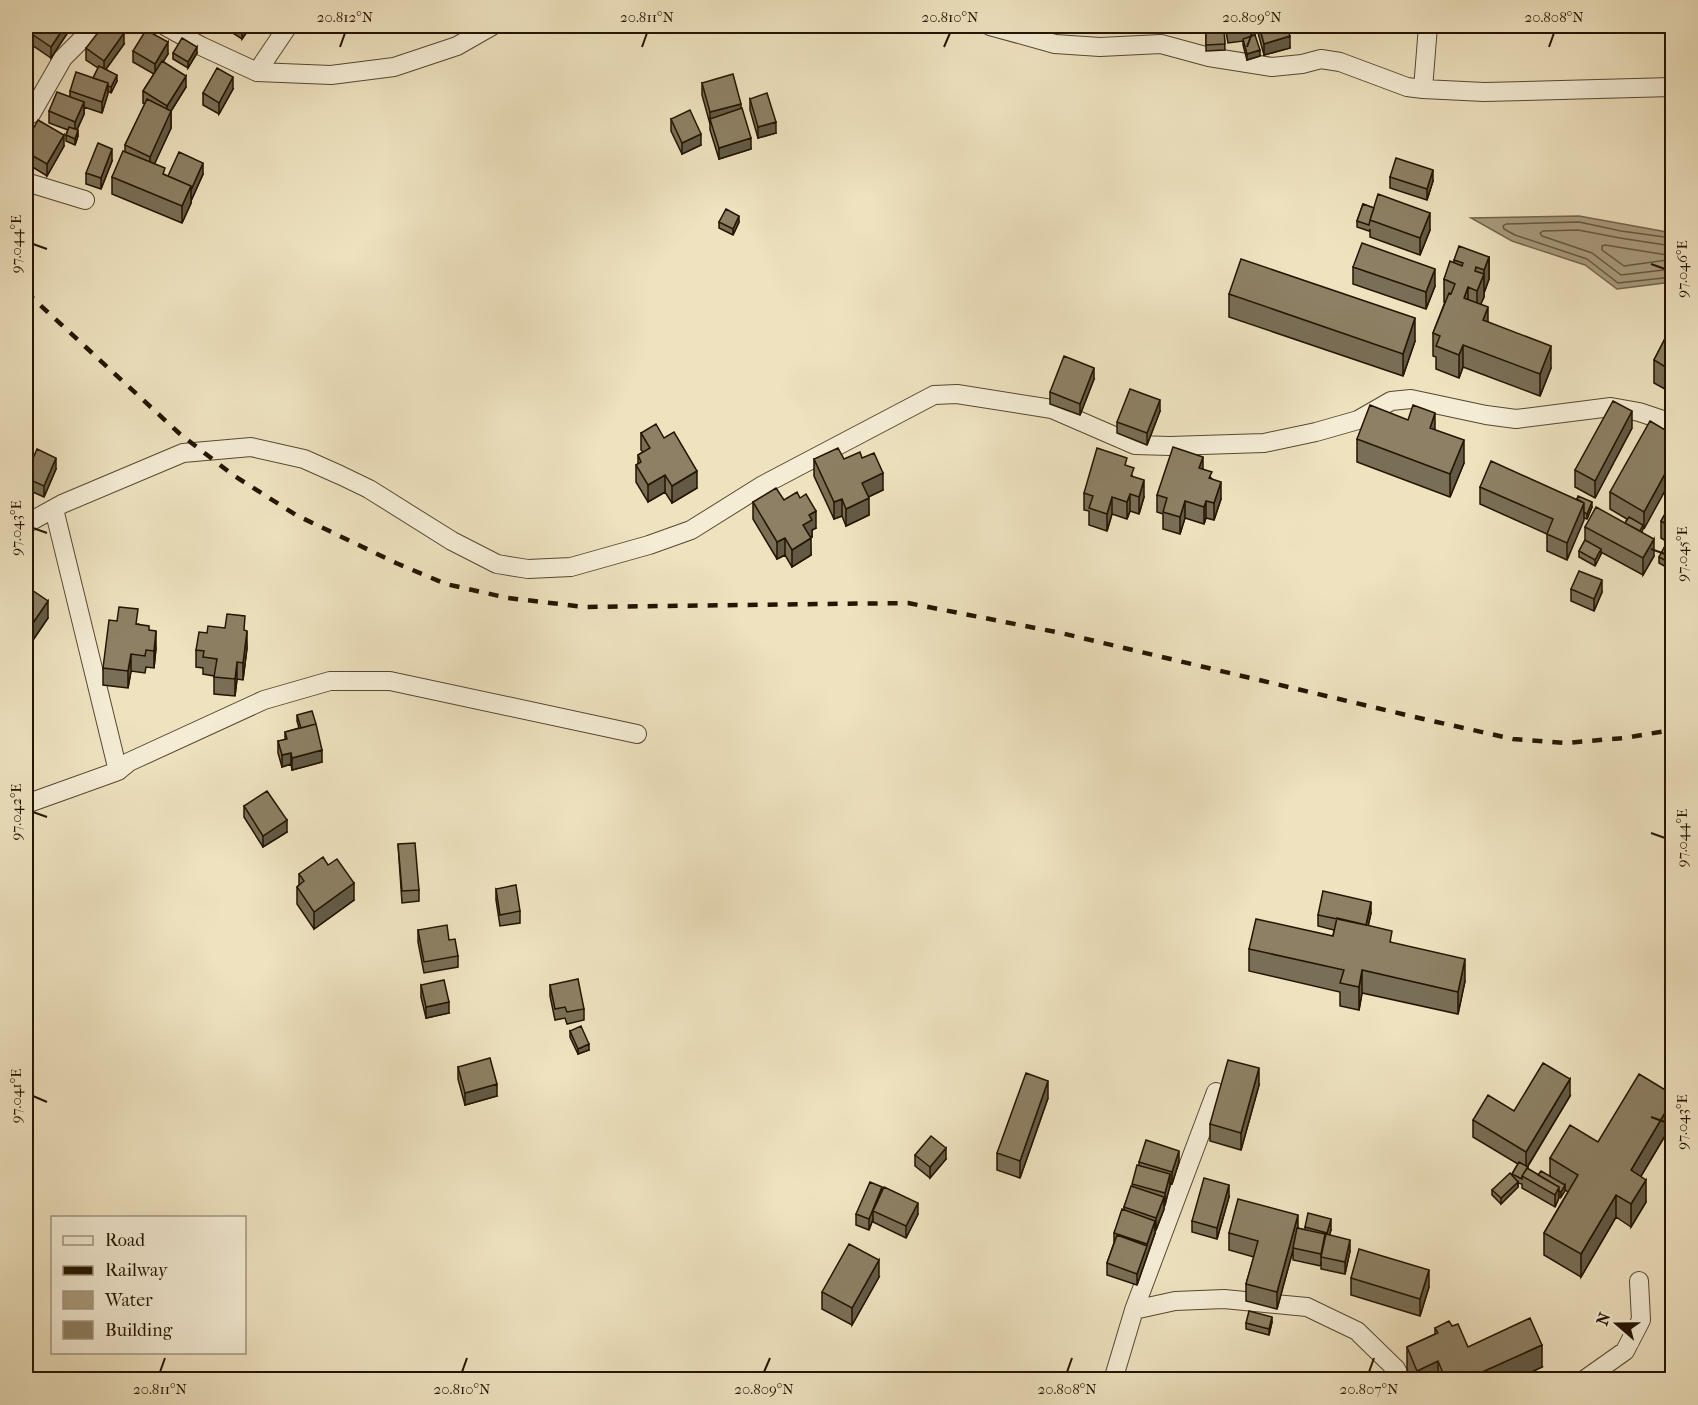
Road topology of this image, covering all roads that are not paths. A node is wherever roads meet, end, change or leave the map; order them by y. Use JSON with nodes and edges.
{"nodes":[{"id":1,"x":95,"y":26,"type":"edge"},
{"id":2,"x":165,"y":26,"type":"edge"},
{"id":3,"x":288,"y":26,"type":"edge"},
{"id":4,"x":492,"y":26,"type":"edge"},
{"id":5,"x":990,"y":26,"type":"edge"},
{"id":6,"x":1428,"y":26,"type":"edge"},
{"id":7,"x":257,"y":72,"type":"junction"},
{"id":8,"x":1672,"y":87,"type":"edge"},
{"id":9,"x":1423,"y":89,"type":"junction"},
{"id":10,"x":31,"y":114,"type":"dead end"},
{"id":11,"x":26,"y":182,"type":"edge"},
{"id":12,"x":85,"y":200,"type":"dead end"},
{"id":13,"x":1672,"y":423,"type":"edge"},
{"id":14,"x":54,"y":509,"type":"junction"},
{"id":15,"x":26,"y":524,"type":"edge"},
{"id":16,"x":637,"y":734,"type":"dead end"},
{"id":17,"x":118,"y":771,"type":"junction"},
{"id":18,"x":26,"y":804,"type":"edge"},
{"id":19,"x":1216,"y":1092,"type":"edge"},
{"id":20,"x":1639,"y":1281,"type":"dead end"},
{"id":21,"x":1134,"y":1310,"type":"junction"},
{"id":22,"x":1113,"y":1380,"type":"edge"},
{"id":23,"x":1402,"y":1380,"type":"edge"},
{"id":24,"x":1584,"y":1380,"type":"edge"}],
"edges":[{"from":1,"to":10,"type":"street"},
{"from":2,"to":7,"type":"street"},
{"from":3,"to":7,"type":"street"},
{"from":4,"to":7,"type":"street"},
{"from":5,"to":9,"type":"street"},
{"from":6,"to":9,"type":"street"},
{"from":8,"to":9,"type":"street"},
{"from":11,"to":12,"type":"street"},
{"from":13,"to":14,"type":"street"},
{"from":14,"to":15,"type":"street"},
{"from":14,"to":17,"type":"street"},
{"from":16,"to":17,"type":"street"},
{"from":17,"to":18,"type":"street"},
{"from":19,"to":21,"type":"street"},
{"from":20,"to":24,"type":"street"},
{"from":21,"to":22,"type":"street"},
{"from":21,"to":23,"type":"street"}]}
